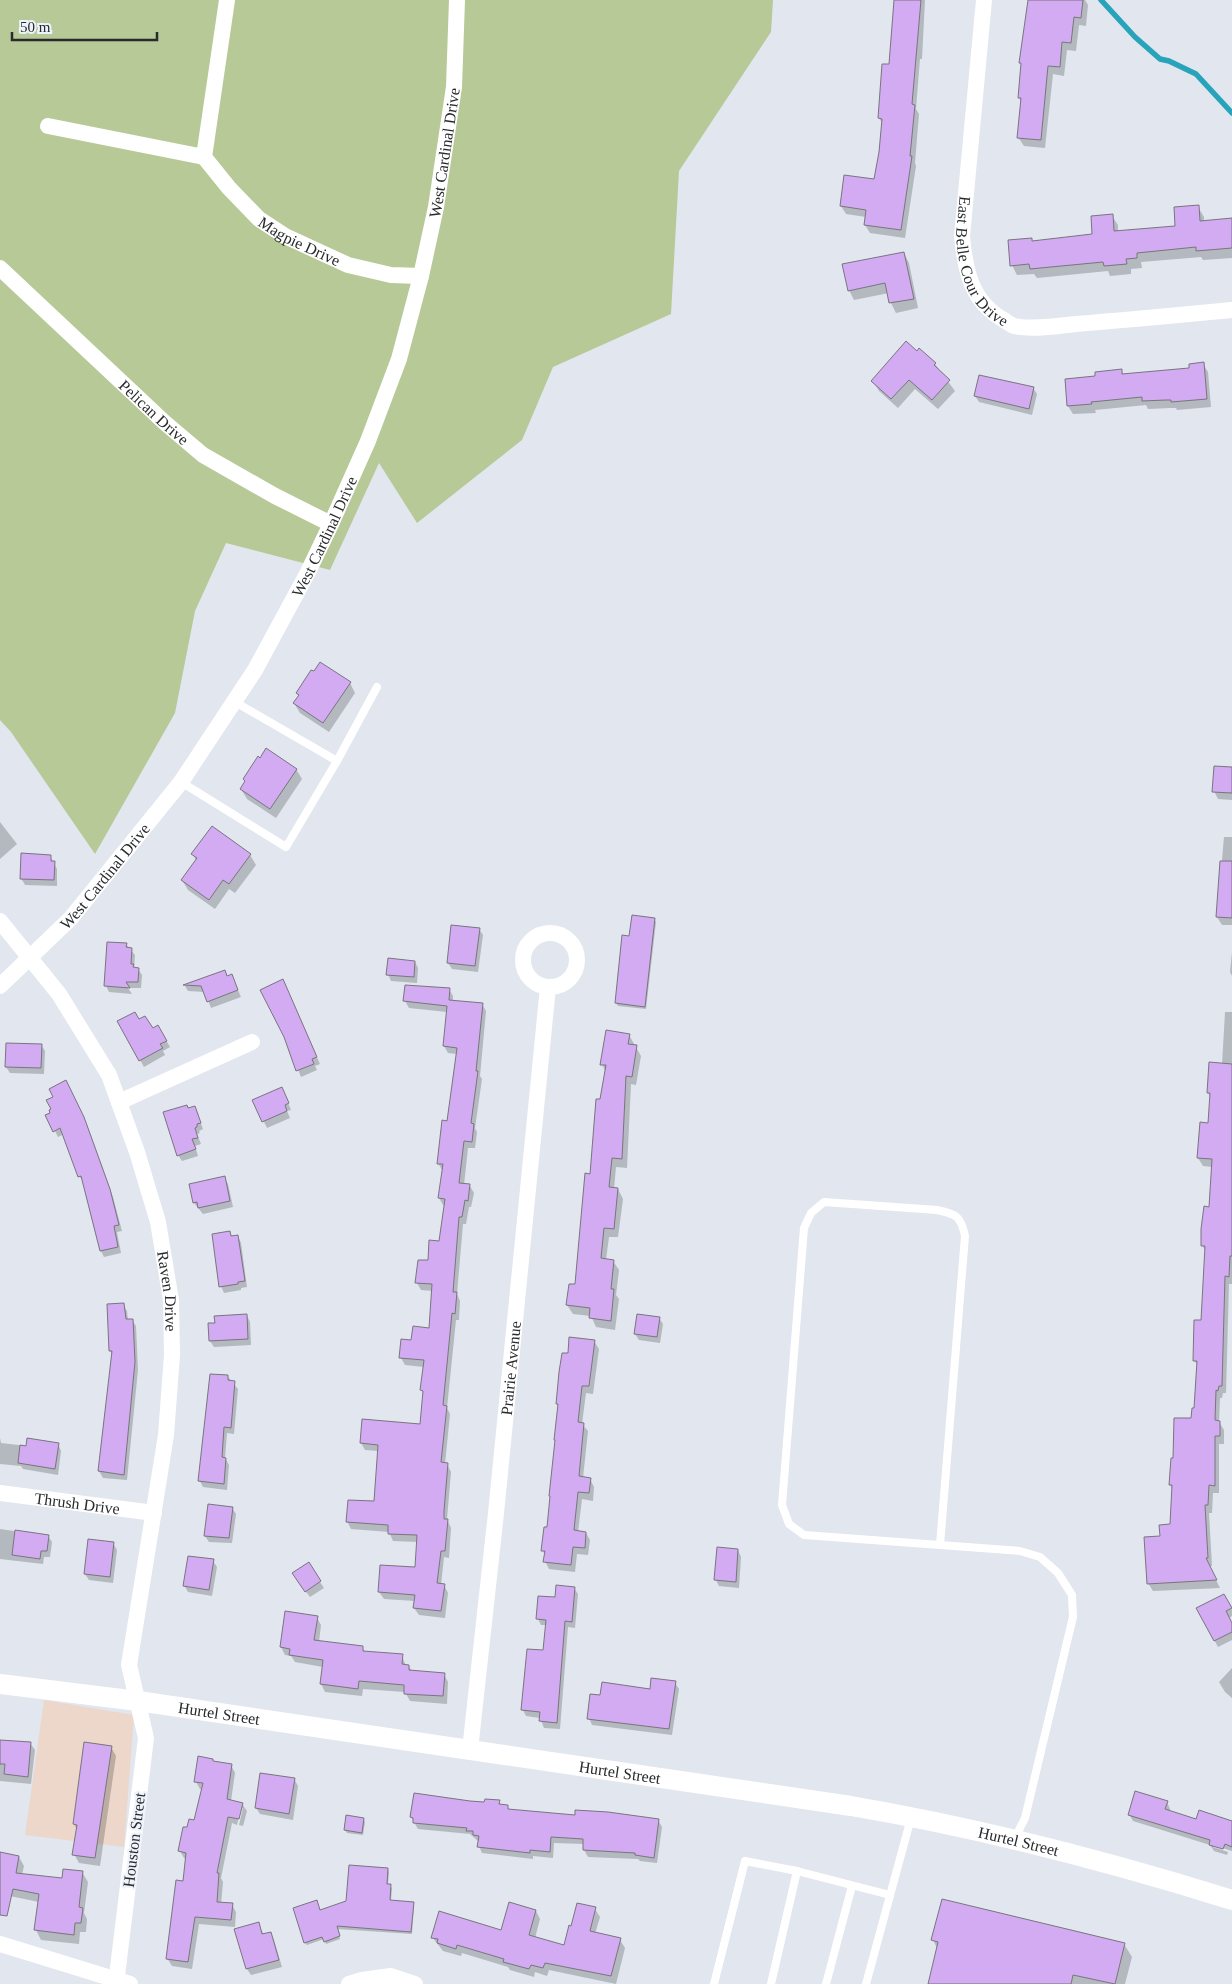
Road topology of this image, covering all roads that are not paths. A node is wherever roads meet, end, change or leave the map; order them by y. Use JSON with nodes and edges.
{"nodes":[{"id":1,"x":227,"y":0,"type":"edge"},
{"id":2,"x":457,"y":0,"type":"edge"},
{"id":3,"x":984,"y":0,"type":"edge"},
{"id":4,"x":48,"y":126,"type":"dead end"},
{"id":5,"x":204,"y":157,"type":"junction"},
{"id":6,"x":0,"y":268,"type":"edge"},
{"id":7,"x":421,"y":276,"type":"junction"},
{"id":8,"x":1232,"y":310,"type":"edge"},
{"id":9,"x":331,"y":524,"type":"junction"},
{"id":10,"x":377,"y":688,"type":"dead end"},
{"id":11,"x":234,"y":702,"type":"junction"},
{"id":12,"x":337,"y":761,"type":"junction"},
{"id":13,"x":181,"y":782,"type":"junction"},
{"id":14,"x":0,"y":921,"type":"edge"},
{"id":15,"x":30,"y":957,"type":"junction"},
{"id":16,"x":0,"y":986,"type":"edge"},
{"id":17,"x":548,"y":988,"type":"dead end"},
{"id":18,"x":252,"y":1042,"type":"dead end"},
{"id":19,"x":119,"y":1102,"type":"junction"},
{"id":20,"x":0,"y":1493,"type":"edge"},
{"id":21,"x":154,"y":1512,"type":"junction"},
{"id":22,"x":940,"y":1545,"type":"junction"},
{"id":23,"x":0,"y":1684,"type":"edge"},
{"id":24,"x":138,"y":1701,"type":"junction"},
{"id":25,"x":470,"y":1750,"type":"junction"},
{"id":26,"x":911,"y":1816,"type":"junction"},
{"id":27,"x":1014,"y":1841,"type":"junction"},
{"id":28,"x":797,"y":1871,"type":"junction"},
{"id":29,"x":852,"y":1886,"type":"junction"},
{"id":30,"x":890,"y":1895,"type":"junction"},
{"id":31,"x":1232,"y":1900,"type":"edge"},
{"id":32,"x":0,"y":1944,"type":"edge"},
{"id":33,"x":121,"y":1983,"type":"edge"},
{"id":34,"x":349,"y":1984,"type":"edge"},
{"id":35,"x":416,"y":1984,"type":"edge"},
{"id":36,"x":714,"y":1984,"type":"edge"},
{"id":37,"x":771,"y":1984,"type":"edge"},
{"id":38,"x":826,"y":1984,"type":"edge"},
{"id":39,"x":866,"y":1984,"type":"edge"}],
"edges":[{"from":1,"to":5,"type":"street"},
{"from":2,"to":7,"type":"street","name":"West Cardinal Drive"},
{"from":3,"to":8,"type":"street","name":"East Belle Cour Drive"},
{"from":4,"to":5,"type":"street"},
{"from":5,"to":7,"type":"street","name":"Magpie Drive"},
{"from":6,"to":9,"type":"street","name":"Pelican Drive"},
{"from":7,"to":9,"type":"street","name":"West Cardinal Drive"},
{"from":9,"to":11,"type":"street","name":"West Cardinal Drive"},
{"from":10,"to":12,"type":"lane"},
{"from":11,"to":12,"type":"lane"},
{"from":11,"to":13,"type":"street","name":"West Cardinal Drive"},
{"from":12,"to":13,"type":"lane"},
{"from":13,"to":15,"type":"street","name":"West Cardinal Drive"},
{"from":14,"to":15,"type":"street","name":"Raven Drive"},
{"from":15,"to":16,"type":"street","name":"West Cardinal Drive"},
{"from":15,"to":19,"type":"street","name":"Raven Drive"},
{"from":17,"to":25,"type":"street","name":"Prairie Avenue"},
{"from":18,"to":19,"type":"street"},
{"from":19,"to":21,"type":"street","name":"Raven Drive"},
{"from":20,"to":21,"type":"street","name":"Thrush Drive"},
{"from":21,"to":24,"type":"street","name":"Raven Drive"},
{"from":22,"to":22,"type":"lane"},
{"from":22,"to":27,"type":"lane"},
{"from":23,"to":24,"type":"street","name":"Hurtel Street"},
{"from":24,"to":25,"type":"street","name":"Hurtel Street"},
{"from":24,"to":33,"type":"street","name":"Houston Street"},
{"from":25,"to":26,"type":"street","name":"Hurtel Street"},
{"from":26,"to":27,"type":"street","name":"Hurtel Street"},
{"from":26,"to":30,"type":"lane"},
{"from":27,"to":31,"type":"street","name":"Hurtel Street"},
{"from":28,"to":29,"type":"lane"},
{"from":28,"to":36,"type":"lane"},
{"from":28,"to":37,"type":"lane"},
{"from":29,"to":30,"type":"lane"},
{"from":29,"to":38,"type":"lane"},
{"from":30,"to":39,"type":"lane"},
{"from":32,"to":33,"type":"street"},
{"from":34,"to":35,"type":"street"}]}
